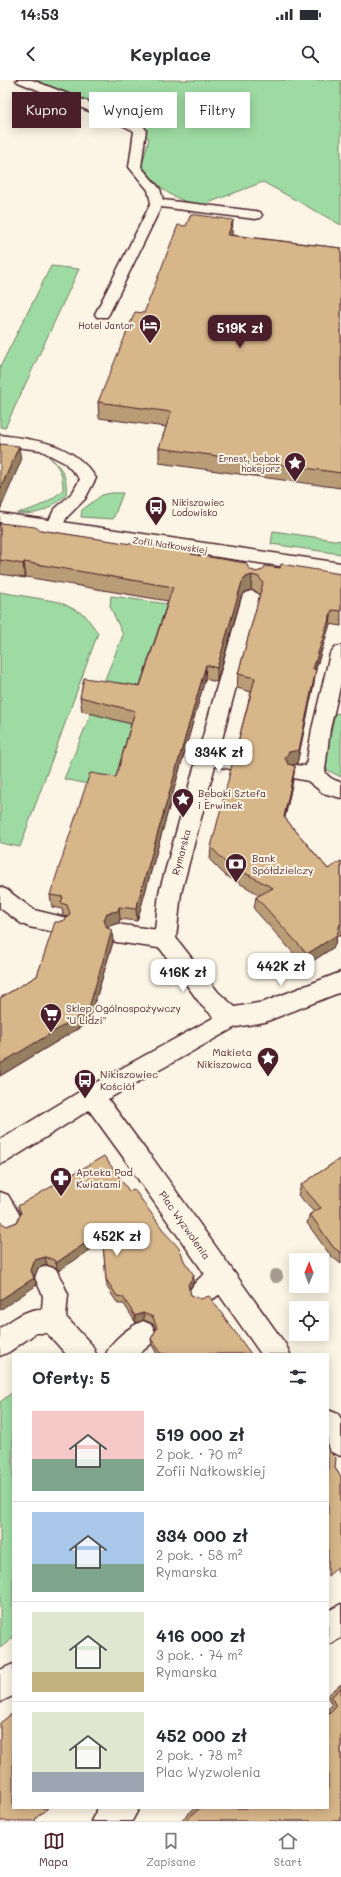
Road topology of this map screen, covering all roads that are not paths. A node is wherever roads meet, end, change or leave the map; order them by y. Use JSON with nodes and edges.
{"nodes":[{"id":1,"x":22,"y":80,"type":"edge"},
{"id":2,"x":157,"y":203,"type":"junction"},
{"id":3,"x":255,"y":215,"type":"dead end"},
{"id":4,"x":102,"y":314,"type":"dead end"},
{"id":5,"x":0,"y":440,"type":"edge"},
{"id":6,"x":0,"y":519,"type":"edge"},
{"id":7,"x":54,"y":527,"type":"junction"},
{"id":8,"x":341,"y":568,"type":"edge"},
{"id":9,"x":250,"y":600,"type":"dead end"},
{"id":10,"x":341,"y":652,"type":"edge"},
{"id":11,"x":207,"y":758,"type":"junction"},
{"id":12,"x":236,"y":763,"type":"edge"},
{"id":13,"x":295,"y":772,"type":"edge"},
{"id":14,"x":316,"y":774,"type":"junction"},
{"id":15,"x":341,"y":790,"type":"edge"},
{"id":16,"x":0,"y":896,"type":"edge"},
{"id":17,"x":60,"y":924,"type":"edge"},
{"id":18,"x":116,"y":933,"type":"dead end"},
{"id":19,"x":165,"y":940,"type":"junction"},
{"id":20,"x":341,"y":982,"type":"edge"},
{"id":21,"x":231,"y":1018,"type":"junction"},
{"id":22,"x":92,"y":1096,"type":"junction"},
{"id":23,"x":0,"y":1153,"type":"edge"},
{"id":24,"x":142,"y":1164,"type":"joint"},
{"id":25,"x":221,"y":1277,"type":"junction"},
{"id":26,"x":47,"y":1278,"type":"dead end"},
{"id":27,"x":200,"y":1293,"type":"dead end"},
{"id":28,"x":53,"y":1321,"type":"junction"},
{"id":29,"x":143,"y":1334,"type":"dead end"},
{"id":30,"x":0,"y":1343,"type":"edge"},
{"id":31,"x":82,"y":1353,"type":"edge"},
{"id":32,"x":119,"y":1353,"type":"edge"},
{"id":33,"x":276,"y":1353,"type":"edge"},
{"id":34,"x":329,"y":1425,"type":"edge"},
{"id":35,"x":341,"y":1442,"type":"edge"},
{"id":36,"x":341,"y":1619,"type":"edge"},
{"id":37,"x":329,"y":1629,"type":"edge"},
{"id":38,"x":12,"y":1679,"type":"edge"},
{"id":39,"x":0,"y":1688,"type":"edge"},
{"id":40,"x":121,"y":1809,"type":"edge"},
{"id":41,"x":107,"y":1821,"type":"edge"}],
"edges":[{"from":1,"to":2,"type":"lane"},
{"from":2,"to":3,"type":"lane"},
{"from":2,"to":4,"type":"lane"},
{"from":5,"to":7,"type":"lane"},
{"from":6,"to":7,"type":"street","name":"Zofii Nałkowskiej"},
{"from":7,"to":8,"type":"street","name":"Zofii Nałkowskiej"},
{"from":9,"to":11,"type":"street","name":"Rymarska"},
{"from":10,"to":14,"type":"lane"},
{"from":11,"to":12,"type":"lane"},
{"from":11,"to":19,"type":"street","name":"Rymarska"},
{"from":13,"to":14,"type":"lane"},
{"from":14,"to":15,"type":"lane"},
{"from":16,"to":17,"type":"lane"},
{"from":18,"to":19,"type":"lane"},
{"from":19,"to":21,"type":"street"},
{"from":20,"to":21,"type":"street"},
{"from":21,"to":22,"type":"lane"},
{"from":22,"to":23,"type":"lane"},
{"from":22,"to":24,"type":"lane","name":"Plac Wyzwolenia"},
{"from":24,"to":25,"type":"street","name":"Plac Wyzwolenia"},
{"from":25,"to":27,"type":"lane"},
{"from":25,"to":33,"type":"street","name":"Plac Wyzwolenia"},
{"from":26,"to":28,"type":"lane"},
{"from":28,"to":30,"type":"lane"},
{"from":28,"to":31,"type":"lane"},
{"from":29,"to":32,"type":"lane"},
{"from":34,"to":35,"type":"street"},
{"from":36,"to":37,"type":"street"},
{"from":38,"to":39,"type":"lane"},
{"from":40,"to":41,"type":"street"}]}
